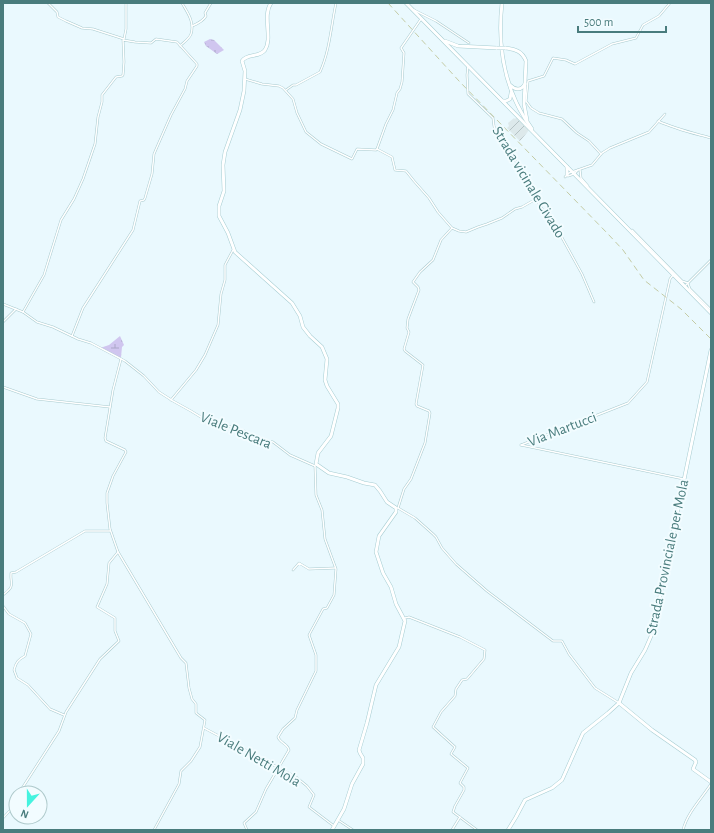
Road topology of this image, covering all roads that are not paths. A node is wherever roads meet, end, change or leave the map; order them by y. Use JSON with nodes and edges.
{"nodes":[{"id":1,"x":48,"y":3,"type":"edge"},
{"id":2,"x":126,"y":3,"type":"edge"},
{"id":3,"x":182,"y":3,"type":"edge"},
{"id":4,"x":211,"y":3,"type":"edge"},
{"id":5,"x":271,"y":3,"type":"edge"},
{"id":6,"x":336,"y":3,"type":"edge"},
{"id":7,"x":406,"y":3,"type":"edge"},
{"id":8,"x":502,"y":3,"type":"edge"},
{"id":9,"x":670,"y":3,"type":"edge"},
{"id":10,"x":412,"y":9,"type":"junction"},
{"id":11,"x":421,"y":19,"type":"junction"},
{"id":12,"x":192,"y":26,"type":"junction"},
{"id":13,"x":124,"y":39,"type":"junction"},
{"id":14,"x":442,"y":39,"type":"junction"},
{"id":15,"x":468,"y":44,"type":"junction"},
{"id":16,"x":455,"y":45,"type":"junction"},
{"id":17,"x":180,"y":46,"type":"junction"},
{"id":18,"x":449,"y":47,"type":"junction"},
{"id":19,"x":460,"y":47,"type":"junction"},
{"id":20,"x":456,"y":54,"type":"junction"},
{"id":21,"x":468,"y":66,"type":"junction"},
{"id":22,"x":245,"y":79,"type":"junction"},
{"id":23,"x":527,"y":81,"type":"junction"},
{"id":24,"x":509,"y":83,"type":"junction"},
{"id":25,"x":286,"y":90,"type":"junction"},
{"id":26,"x":502,"y":100,"type":"junction"},
{"id":27,"x":665,"y":114,"type":"dead end"},
{"id":28,"x":658,"y":122,"type":"junction"},
{"id":29,"x":532,"y":129,"type":"junction"},
{"id":30,"x":711,"y":138,"type":"edge"},
{"id":31,"x":541,"y":140,"type":"junction"},
{"id":32,"x":377,"y":149,"type":"junction"},
{"id":33,"x":601,"y":154,"type":"junction"},
{"id":34,"x":568,"y":168,"type":"junction"},
{"id":35,"x":572,"y":173,"type":"junction"},
{"id":36,"x":578,"y":178,"type":"junction"},
{"id":37,"x":536,"y":199,"type":"junction"},
{"id":38,"x":452,"y":228,"type":"junction"},
{"id":39,"x":233,"y":250,"type":"junction"},
{"id":40,"x":711,"y":260,"type":"edge"},
{"id":41,"x":673,"y":275,"type":"junction"},
{"id":42,"x":688,"y":283,"type":"junction"},
{"id":43,"x":685,"y":286,"type":"junction"},
{"id":44,"x":594,"y":302,"type":"dead end"},
{"id":45,"x":3,"y":304,"type":"edge"},
{"id":46,"x":16,"y":309,"type":"junction"},
{"id":47,"x":24,"y":312,"type":"junction"},
{"id":48,"x":710,"y":312,"type":"edge"},
{"id":49,"x":3,"y":322,"type":"edge"},
{"id":50,"x":72,"y":336,"type":"junction"},
{"id":51,"x":711,"y":350,"type":"edge"},
{"id":52,"x":122,"y":359,"type":"junction"},
{"id":53,"x":3,"y":387,"type":"edge"},
{"id":54,"x":171,"y":400,"type":"junction"},
{"id":55,"x":111,"y":407,"type":"junction"},
{"id":56,"x":316,"y":465,"type":"junction"},
{"id":57,"x":684,"y":479,"type":"junction"},
{"id":58,"x":394,"y":506,"type":"junction"},
{"id":59,"x":398,"y":508,"type":"junction"},
{"id":60,"x":110,"y":531,"type":"junction"},
{"id":61,"x":118,"y":552,"type":"junction"},
{"id":62,"x":335,"y":568,"type":"junction"},
{"id":63,"x":293,"y":570,"type":"dead end"},
{"id":64,"x":3,"y":595,"type":"edge"},
{"id":65,"x":3,"y":606,"type":"edge"},
{"id":66,"x":405,"y":618,"type":"junction"},
{"id":67,"x":619,"y":703,"type":"junction"},
{"id":68,"x":64,"y":715,"type":"junction"},
{"id":69,"x":204,"y":728,"type":"junction"},
{"id":70,"x":279,"y":767,"type":"junction"},
{"id":71,"x":711,"y":783,"type":"edge"},
{"id":72,"x":24,"y":785,"type":"edge"},
{"id":73,"x":460,"y":817,"type":"junction"},
{"id":74,"x":338,"y":820,"type":"junction"},
{"id":75,"x":334,"y":826,"type":"junction"},
{"id":76,"x":154,"y":830,"type":"edge"},
{"id":77,"x":247,"y":830,"type":"edge"},
{"id":78,"x":332,"y":830,"type":"edge"},
{"id":79,"x":353,"y":830,"type":"edge"},
{"id":80,"x":452,"y":830,"type":"edge"},
{"id":81,"x":477,"y":830,"type":"edge"},
{"id":82,"x":508,"y":830,"type":"edge"},
{"id":83,"x":683,"y":830,"type":"edge"}],
"edges":[{"from":1,"to":13,"type":"street"},
{"from":2,"to":13,"type":"street"},
{"from":3,"to":12,"type":"street"},
{"from":4,"to":12,"type":"street"},
{"from":5,"to":22,"type":"street"},
{"from":6,"to":25,"type":"street"},
{"from":7,"to":10,"type":"street"},
{"from":8,"to":24,"type":"street"},
{"from":9,"to":23,"type":"street"},
{"from":10,"to":11,"type":"street"},
{"from":10,"to":15,"type":"street"},
{"from":11,"to":14,"type":"street"},
{"from":11,"to":32,"type":"street"},
{"from":12,"to":17,"type":"street"},
{"from":13,"to":17,"type":"street"},
{"from":13,"to":47,"type":"street"},
{"from":14,"to":16,"type":"street"},
{"from":14,"to":18,"type":"street"},
{"from":15,"to":16,"type":"street"},
{"from":15,"to":19,"type":"street"},
{"from":15,"to":23,"type":"street","bridge":true},
{"from":16,"to":18,"type":"street"},
{"from":17,"to":50,"type":"street"},
{"from":18,"to":19,"type":"street"},
{"from":18,"to":20,"type":"street"},
{"from":19,"to":20,"type":"street"},
{"from":20,"to":21,"type":"street"},
{"from":21,"to":26,"type":"street"},
{"from":21,"to":37,"type":"street","name":"Strada vicinale Civado"},
{"from":22,"to":25,"type":"street"},
{"from":22,"to":39,"type":"street"},
{"from":23,"to":24,"type":"street"},
{"from":23,"to":29,"type":"street"},
{"from":23,"to":33,"type":"street"},
{"from":24,"to":26,"type":"street"},
{"from":24,"to":29,"type":"street"},
{"from":25,"to":32,"type":"street"},
{"from":26,"to":31,"type":"street"},
{"from":27,"to":28,"type":"street"},
{"from":28,"to":30,"type":"street"},
{"from":28,"to":33,"type":"street"},
{"from":29,"to":31,"type":"street"},
{"from":31,"to":34,"type":"street"},
{"from":32,"to":38,"type":"street"},
{"from":33,"to":35,"type":"street"},
{"from":34,"to":35,"type":"street"},
{"from":34,"to":35,"type":"street"},
{"from":35,"to":36,"type":"street"},
{"from":35,"to":36,"type":"street"},
{"from":35,"to":42,"type":"street"},
{"from":36,"to":41,"type":"street"},
{"from":37,"to":38,"type":"street"},
{"from":37,"to":44,"type":"street","name":"Strada vicinale Civado"},
{"from":38,"to":59,"type":"street"},
{"from":39,"to":54,"type":"street"},
{"from":39,"to":56,"type":"street"},
{"from":40,"to":42,"type":"street"},
{"from":41,"to":43,"type":"street"},
{"from":41,"to":57,"type":"street","name":"Via Martucci"},
{"from":42,"to":43,"type":"street"},
{"from":42,"to":48,"type":"street"},
{"from":43,"to":48,"type":"street"},
{"from":45,"to":46,"type":"street","name":"Viale Pescara"},
{"from":46,"to":47,"type":"street","name":"Viale Pescara"},
{"from":46,"to":49,"type":"street"},
{"from":47,"to":50,"type":"street","name":"Viale Pescara"},
{"from":50,"to":52,"type":"street","name":"Viale Pescara"},
{"from":51,"to":57,"type":"street","name":"Strada Provinciale per Mola"},
{"from":52,"to":54,"type":"street","name":"Viale Pescara"},
{"from":52,"to":55,"type":"street"},
{"from":53,"to":55,"type":"street"},
{"from":54,"to":56,"type":"street","name":"Viale Pescara"},
{"from":55,"to":60,"type":"street"},
{"from":56,"to":58,"type":"street"},
{"from":56,"to":62,"type":"street"},
{"from":57,"to":67,"type":"street","name":"Strada Provinciale per Mola"},
{"from":58,"to":59,"type":"street"},
{"from":58,"to":66,"type":"street"},
{"from":59,"to":67,"type":"street"},
{"from":60,"to":61,"type":"street"},
{"from":60,"to":64,"type":"street"},
{"from":61,"to":68,"type":"street"},
{"from":61,"to":69,"type":"street","name":"Viale Netti Mola"},
{"from":62,"to":63,"type":"street"},
{"from":62,"to":70,"type":"street"},
{"from":65,"to":68,"type":"street"},
{"from":66,"to":73,"type":"street"},
{"from":66,"to":74,"type":"street"},
{"from":67,"to":71,"type":"street"},
{"from":67,"to":82,"type":"street","name":"Strada Provinciale per Mola"},
{"from":68,"to":72,"type":"street"},
{"from":69,"to":70,"type":"street","name":"Viale Netti Mola"},
{"from":69,"to":76,"type":"street","name":"Viale Netti Mola"},
{"from":70,"to":75,"type":"street","name":"Viale Netti Mola"},
{"from":70,"to":77,"type":"street"},
{"from":71,"to":83,"type":"street"},
{"from":73,"to":80,"type":"street"},
{"from":73,"to":81,"type":"street"},
{"from":74,"to":75,"type":"street"},
{"from":74,"to":79,"type":"street"},
{"from":75,"to":78,"type":"street"}]}
